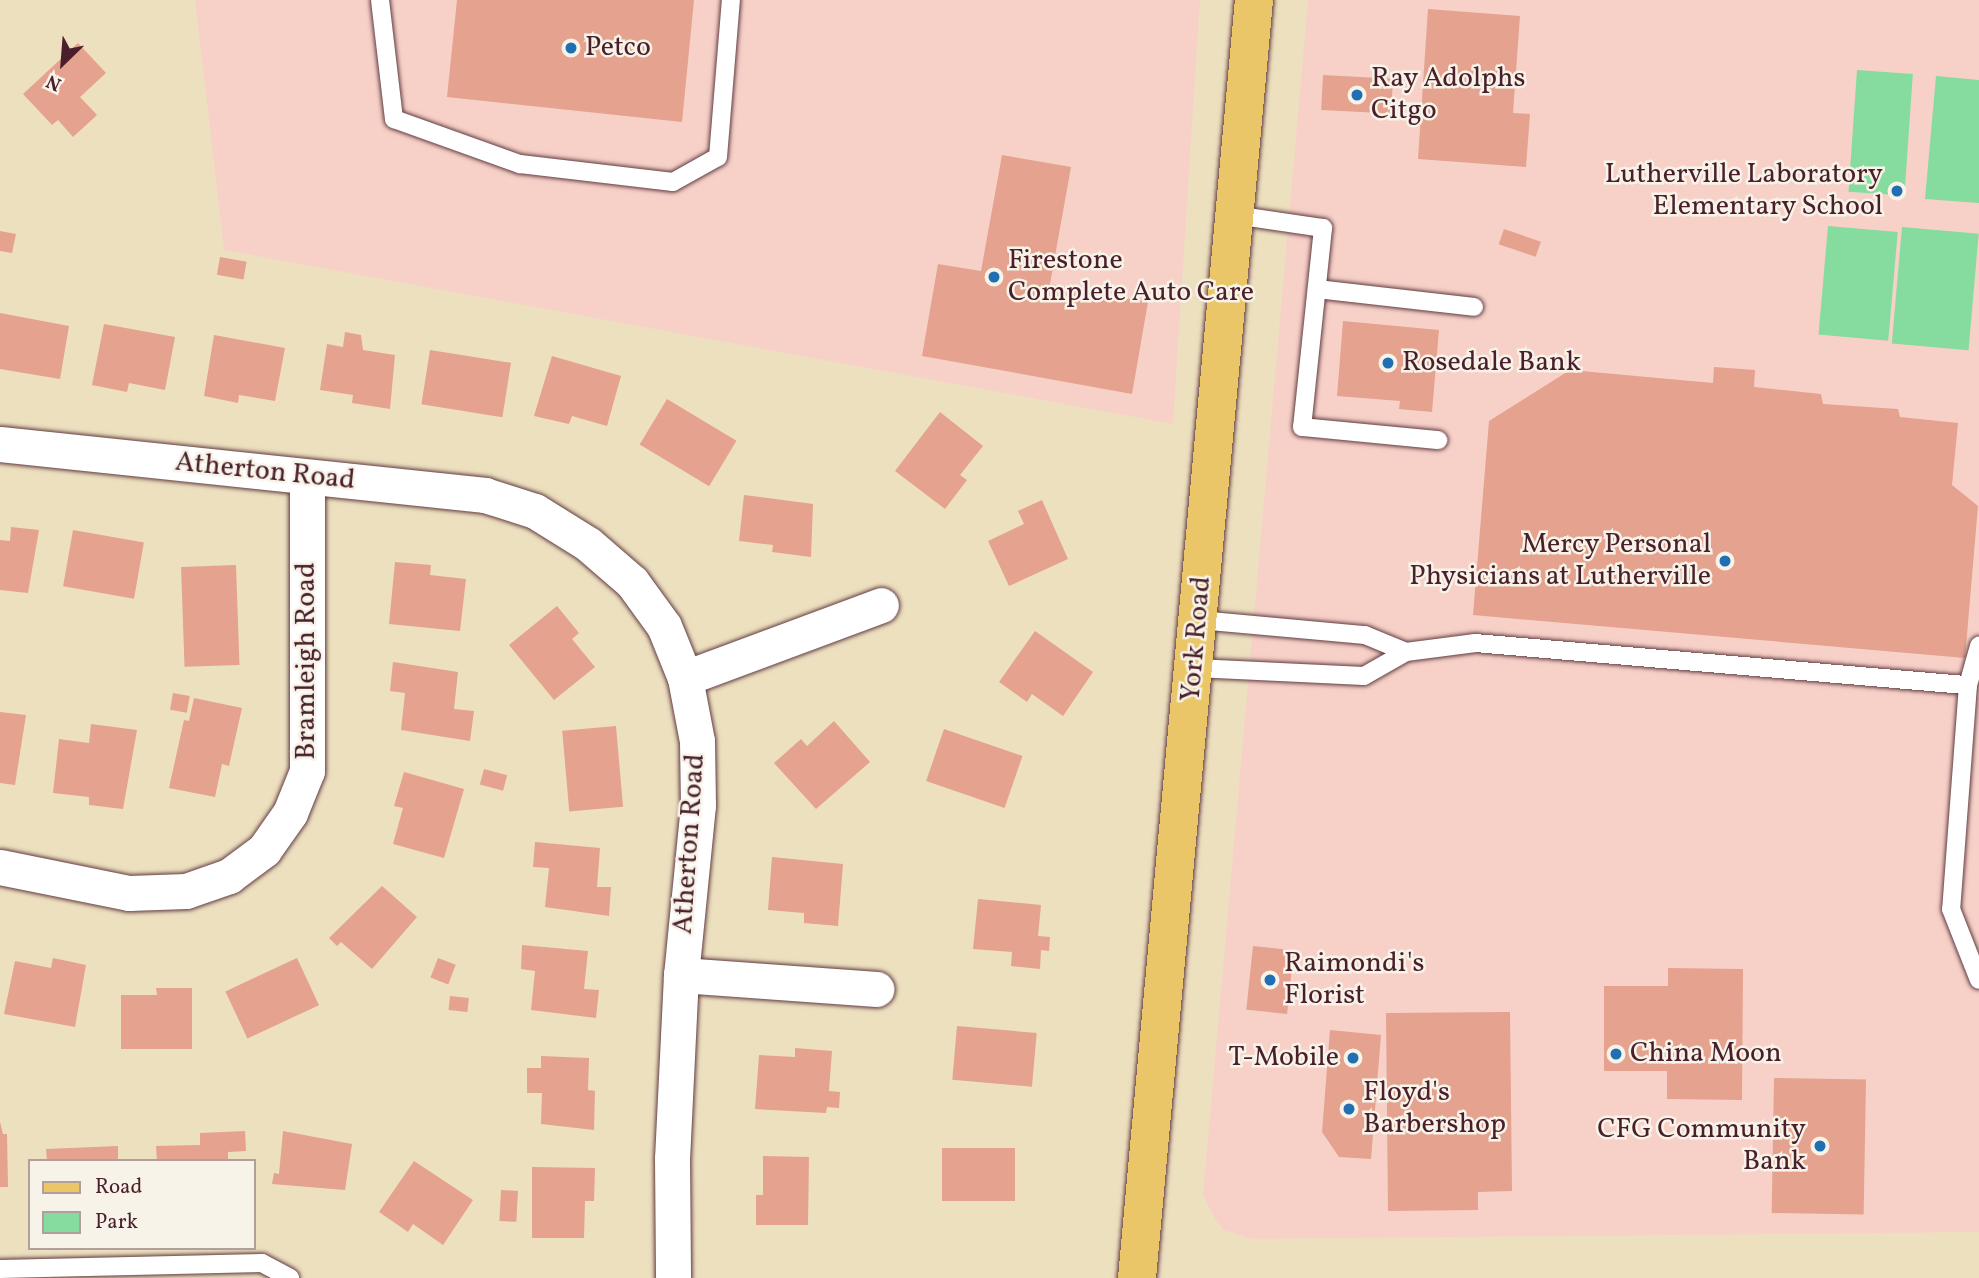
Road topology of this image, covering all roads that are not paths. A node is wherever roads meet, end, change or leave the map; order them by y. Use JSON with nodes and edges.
{"nodes":[{"id":1,"x":380,"y":0,"type":"edge"},
{"id":2,"x":732,"y":0,"type":"edge"},
{"id":3,"x":1254,"y":0,"type":"edge"},
{"id":4,"x":1234,"y":215,"type":"junction"},
{"id":5,"x":1317,"y":289,"type":"junction"},
{"id":6,"x":1474,"y":307,"type":"dead end"},
{"id":7,"x":1438,"y":440,"type":"dead end"},
{"id":8,"x":0,"y":444,"type":"edge"},
{"id":9,"x":307,"y":477,"type":"junction"},
{"id":10,"x":881,"y":606,"type":"dead end"},
{"id":11,"x":1199,"y":620,"type":"junction"},
{"id":12,"x":1979,"y":646,"type":"edge"},
{"id":13,"x":1406,"y":652,"type":"junction"},
{"id":14,"x":1195,"y":667,"type":"junction"},
{"id":15,"x":685,"y":678,"type":"junction"},
{"id":16,"x":1968,"y":685,"type":"junction"},
{"id":17,"x":0,"y":867,"type":"edge"},
{"id":18,"x":681,"y":975,"type":"junction"},
{"id":19,"x":1979,"y":980,"type":"edge"},
{"id":20,"x":876,"y":989,"type":"dead end"},
{"id":21,"x":0,"y":1269,"type":"edge"},
{"id":22,"x":290,"y":1278,"type":"edge"},
{"id":23,"x":673,"y":1278,"type":"edge"},
{"id":24,"x":1137,"y":1278,"type":"edge"}],
"edges":[{"from":1,"to":2,"type":"lane"},
{"from":3,"to":4,"type":"main road","name":"York Road"},
{"from":4,"to":5,"type":"lane"},
{"from":4,"to":11,"type":"main road","name":"York Road"},
{"from":5,"to":6,"type":"lane"},
{"from":5,"to":7,"type":"lane"},
{"from":8,"to":9,"type":"street","name":"Atherton Road"},
{"from":9,"to":15,"type":"street","name":"Atherton Road"},
{"from":9,"to":17,"type":"street","name":"Bramleigh Road"},
{"from":10,"to":15,"type":"street"},
{"from":11,"to":13,"type":"lane"},
{"from":11,"to":14,"type":"main road","name":"York Road"},
{"from":12,"to":16,"type":"lane"},
{"from":13,"to":14,"type":"lane"},
{"from":13,"to":16,"type":"lane"},
{"from":14,"to":24,"type":"main road","name":"York Road"},
{"from":15,"to":18,"type":"street","name":"Atherton Road"},
{"from":16,"to":19,"type":"lane"},
{"from":18,"to":20,"type":"street"},
{"from":18,"to":23,"type":"street","name":"Atherton Road"},
{"from":21,"to":22,"type":"lane"}]}
